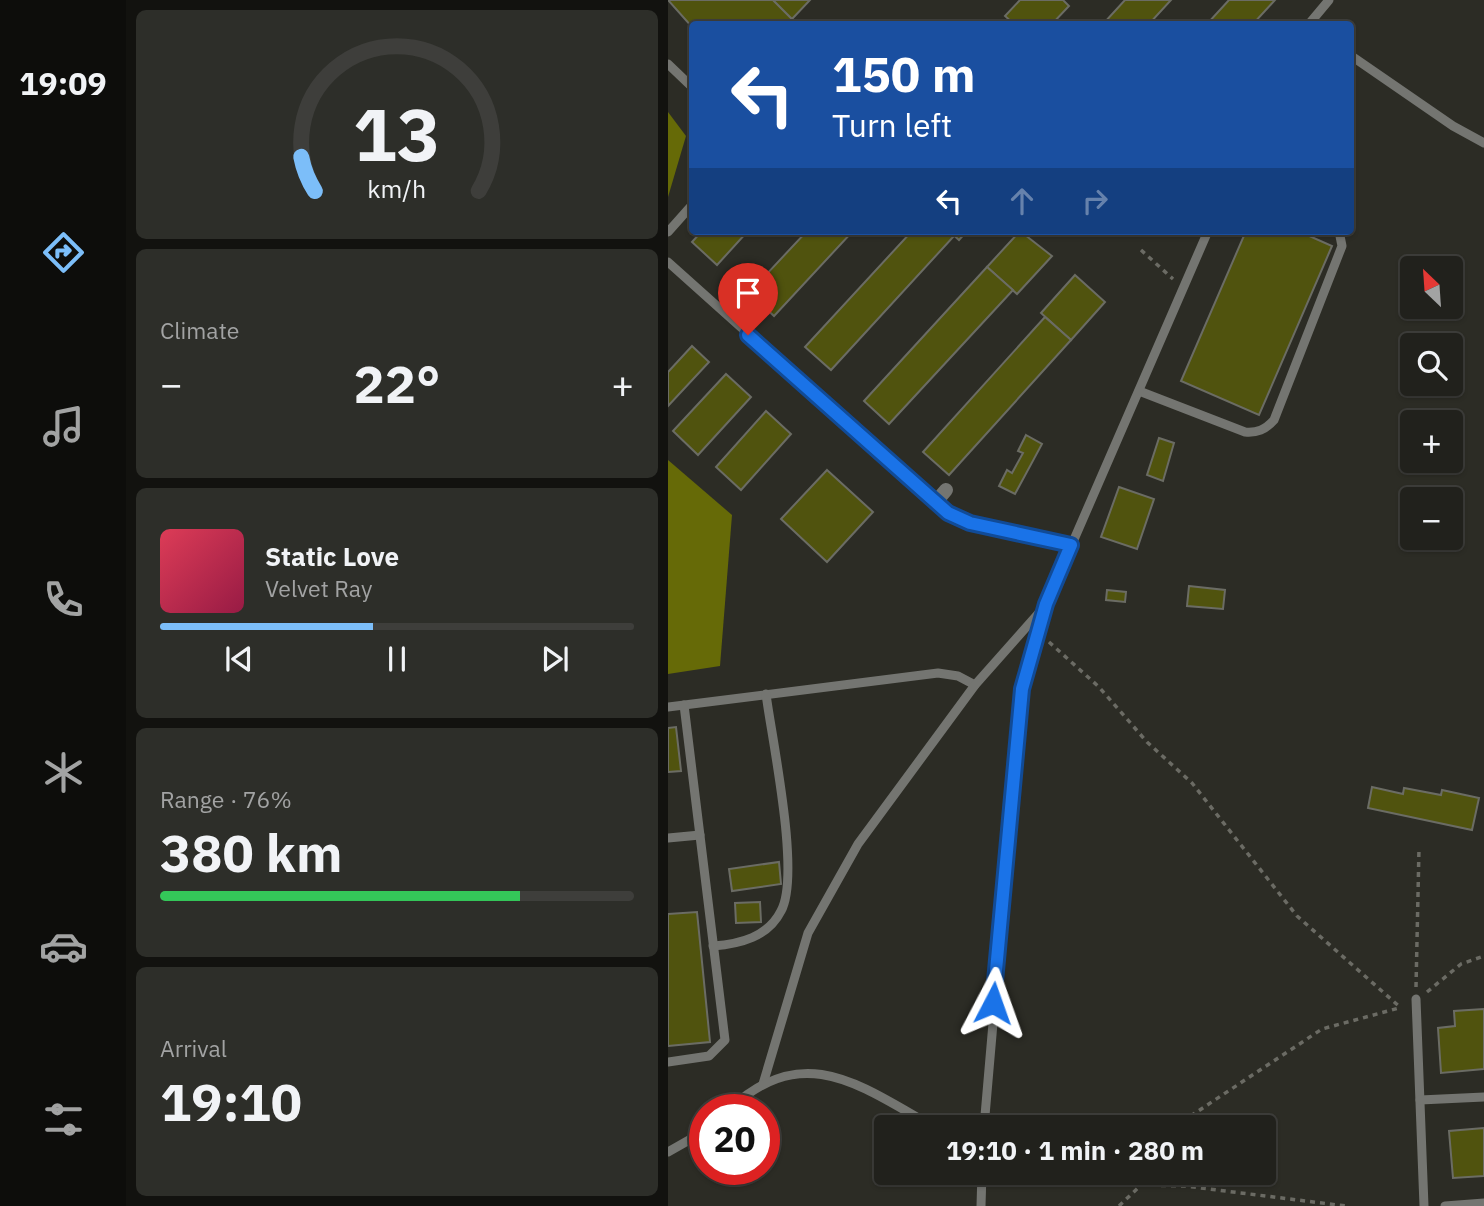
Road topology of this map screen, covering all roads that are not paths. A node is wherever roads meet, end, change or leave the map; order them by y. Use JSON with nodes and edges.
{"nodes":[{"id":1,"x":1329,"y":0,"type":"edge"},
{"id":2,"x":1311,"y":21,"type":"edge"},
{"id":3,"x":1354,"y":58,"type":"edge"},
{"id":4,"x":668,"y":64,"type":"edge"},
{"id":5,"x":689,"y":84,"type":"edge"},
{"id":6,"x":1484,"y":143,"type":"edge"},
{"id":7,"x":689,"y":208,"type":"edge"},
{"id":8,"x":668,"y":232,"type":"edge"},
{"id":9,"x":1206,"y":235,"type":"edge"},
{"id":10,"x":1340,"y":235,"type":"edge"},
{"id":11,"x":668,"y":262,"type":"edge"},
{"id":12,"x":1139,"y":391,"type":"junction"},
{"id":13,"x":946,"y":490,"type":"dead end"},
{"id":14,"x":935,"y":503,"type":"junction"},
{"id":15,"x":1071,"y":545,"type":"junction"},
{"id":16,"x":1046,"y":604,"type":"junction"},
{"id":17,"x":975,"y":685,"type":"junction"},
{"id":18,"x":766,"y":694,"type":"junction"},
{"id":19,"x":684,"y":705,"type":"junction"},
{"id":20,"x":668,"y":707,"type":"edge"},
{"id":21,"x":700,"y":835,"type":"junction"},
{"id":22,"x":668,"y":838,"type":"edge"},
{"id":23,"x":713,"y":946,"type":"junction"},
{"id":24,"x":1416,"y":999,"type":"road end"},
{"id":25,"x":668,"y":1062,"type":"edge"},
{"id":26,"x":762,"y":1084,"type":"junction"},
{"id":27,"x":749,"y":1094,"type":"edge"},
{"id":28,"x":1484,"y":1097,"type":"edge"},
{"id":29,"x":1420,"y":1100,"type":"junction"},
{"id":30,"x":913,"y":1115,"type":"edge"},
{"id":31,"x":985,"y":1115,"type":"edge"},
{"id":32,"x":689,"y":1140,"type":"edge"},
{"id":33,"x":668,"y":1152,"type":"edge"},
{"id":34,"x":982,"y":1185,"type":"edge"},
{"id":35,"x":1484,"y":1203,"type":"edge"},
{"id":36,"x":981,"y":1206,"type":"edge"},
{"id":37,"x":1424,"y":1206,"type":"edge"},
{"id":38,"x":1445,"y":1206,"type":"edge"}],
"edges":[{"from":1,"to":2,"type":"lane"},
{"from":3,"to":6,"type":"lane"},
{"from":4,"to":5,"type":"lane"},
{"from":7,"to":8,"type":"lane"},
{"from":9,"to":12,"type":"lane"},
{"from":10,"to":12,"type":"lane"},
{"from":11,"to":14,"type":"lane"},
{"from":12,"to":15,"type":"lane"},
{"from":13,"to":14,"type":"street"},
{"from":14,"to":15,"type":"lane"},
{"from":15,"to":16,"type":"lane"},
{"from":16,"to":17,"type":"lane"},
{"from":16,"to":31,"type":"lane"},
{"from":17,"to":18,"type":"lane"},
{"from":17,"to":26,"type":"lane"},
{"from":18,"to":19,"type":"lane"},
{"from":18,"to":23,"type":"lane"},
{"from":19,"to":20,"type":"lane"},
{"from":19,"to":21,"type":"lane"},
{"from":21,"to":22,"type":"lane"},
{"from":21,"to":23,"type":"lane"},
{"from":23,"to":25,"type":"lane"},
{"from":24,"to":29,"type":"lane"},
{"from":26,"to":27,"type":"lane"},
{"from":26,"to":30,"type":"lane"},
{"from":28,"to":29,"type":"lane"},
{"from":29,"to":37,"type":"lane"},
{"from":32,"to":33,"type":"lane"},
{"from":34,"to":36,"type":"lane"},
{"from":35,"to":38,"type":"lane"}]}
